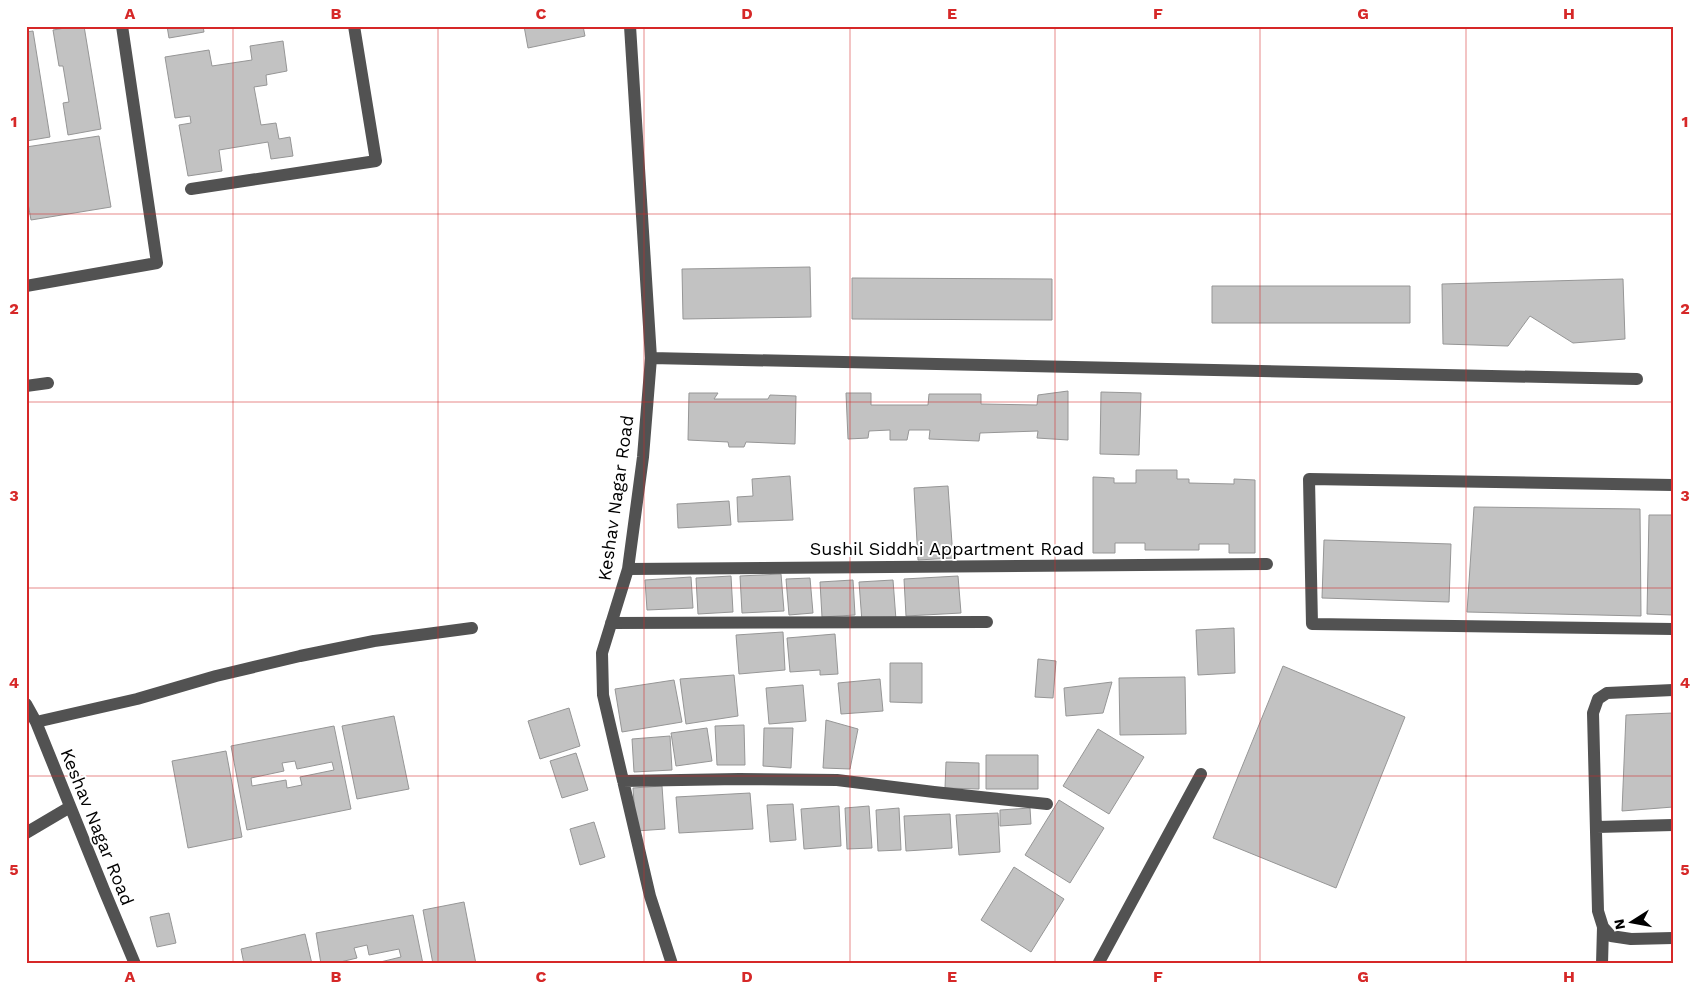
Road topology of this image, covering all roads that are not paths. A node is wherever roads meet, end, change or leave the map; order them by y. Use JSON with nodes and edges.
{"nodes":[{"id":1,"x":122,"y":26,"type":"edge"},
{"id":2,"x":354,"y":26,"type":"edge"},
{"id":3,"x":630,"y":26,"type":"edge"},
{"id":4,"x":191,"y":189,"type":"dead end"},
{"id":5,"x":26,"y":286,"type":"edge"},
{"id":6,"x":651,"y":358,"type":"junction"},
{"id":7,"x":1637,"y":379,"type":"dead end"},
{"id":8,"x":48,"y":383,"type":"dead end"},
{"id":9,"x":26,"y":386,"type":"edge"},
{"id":10,"x":1673,"y":485,"type":"edge"},
{"id":11,"x":1267,"y":564,"type":"dead end"},
{"id":12,"x":628,"y":569,"type":"junction"},
{"id":13,"x":987,"y":622,"type":"dead end"},
{"id":14,"x":611,"y":623,"type":"junction"},
{"id":15,"x":472,"y":628,"type":"dead end"},
{"id":16,"x":1673,"y":629,"type":"edge"},
{"id":17,"x":1673,"y":690,"type":"edge"},
{"id":18,"x":26,"y":704,"type":"edge"},
{"id":19,"x":36,"y":722,"type":"junction"},
{"id":20,"x":1200,"y":774,"type":"dead end"},
{"id":21,"x":623,"y":781,"type":"junction"},
{"id":22,"x":1047,"y":804,"type":"dead end"},
{"id":23,"x":70,"y":807,"type":"junction"},
{"id":24,"x":1673,"y":825,"type":"edge"},
{"id":25,"x":1597,"y":827,"type":"junction"},
{"id":26,"x":26,"y":833,"type":"edge"},
{"id":27,"x":1603,"y":927,"type":"junction"},
{"id":28,"x":1673,"y":938,"type":"edge"},
{"id":29,"x":135,"y":964,"type":"edge"},
{"id":30,"x":672,"y":964,"type":"edge"},
{"id":31,"x":1098,"y":964,"type":"edge"},
{"id":32,"x":1602,"y":964,"type":"edge"}],
"edges":[{"from":1,"to":5,"type":"street"},
{"from":2,"to":4,"type":"street"},
{"from":3,"to":6,"type":"street","name":"Keshav Nagar Road"},
{"from":6,"to":7,"type":"street"},
{"from":6,"to":12,"type":"street","name":"Keshav Nagar Road"},
{"from":8,"to":9,"type":"street"},
{"from":10,"to":16,"type":"street"},
{"from":11,"to":12,"type":"street","name":"Sushil Siddhi Appartment Road"},
{"from":12,"to":14,"type":"street","name":"Keshav Nagar Road"},
{"from":13,"to":14,"type":"street"},
{"from":14,"to":21,"type":"street","name":"Keshav Nagar Road"},
{"from":15,"to":19,"type":"street"},
{"from":17,"to":25,"type":"street"},
{"from":18,"to":19,"type":"street","name":"Keshav Nagar Road"},
{"from":19,"to":23,"type":"street","name":"Keshav Nagar Road"},
{"from":20,"to":31,"type":"street"},
{"from":21,"to":22,"type":"street"},
{"from":21,"to":30,"type":"street","name":"Keshav Nagar Road"},
{"from":23,"to":26,"type":"street"},
{"from":23,"to":29,"type":"street","name":"Keshav Nagar Road"},
{"from":24,"to":25,"type":"street"},
{"from":25,"to":27,"type":"street"},
{"from":27,"to":28,"type":"street"},
{"from":27,"to":32,"type":"street"}]}
